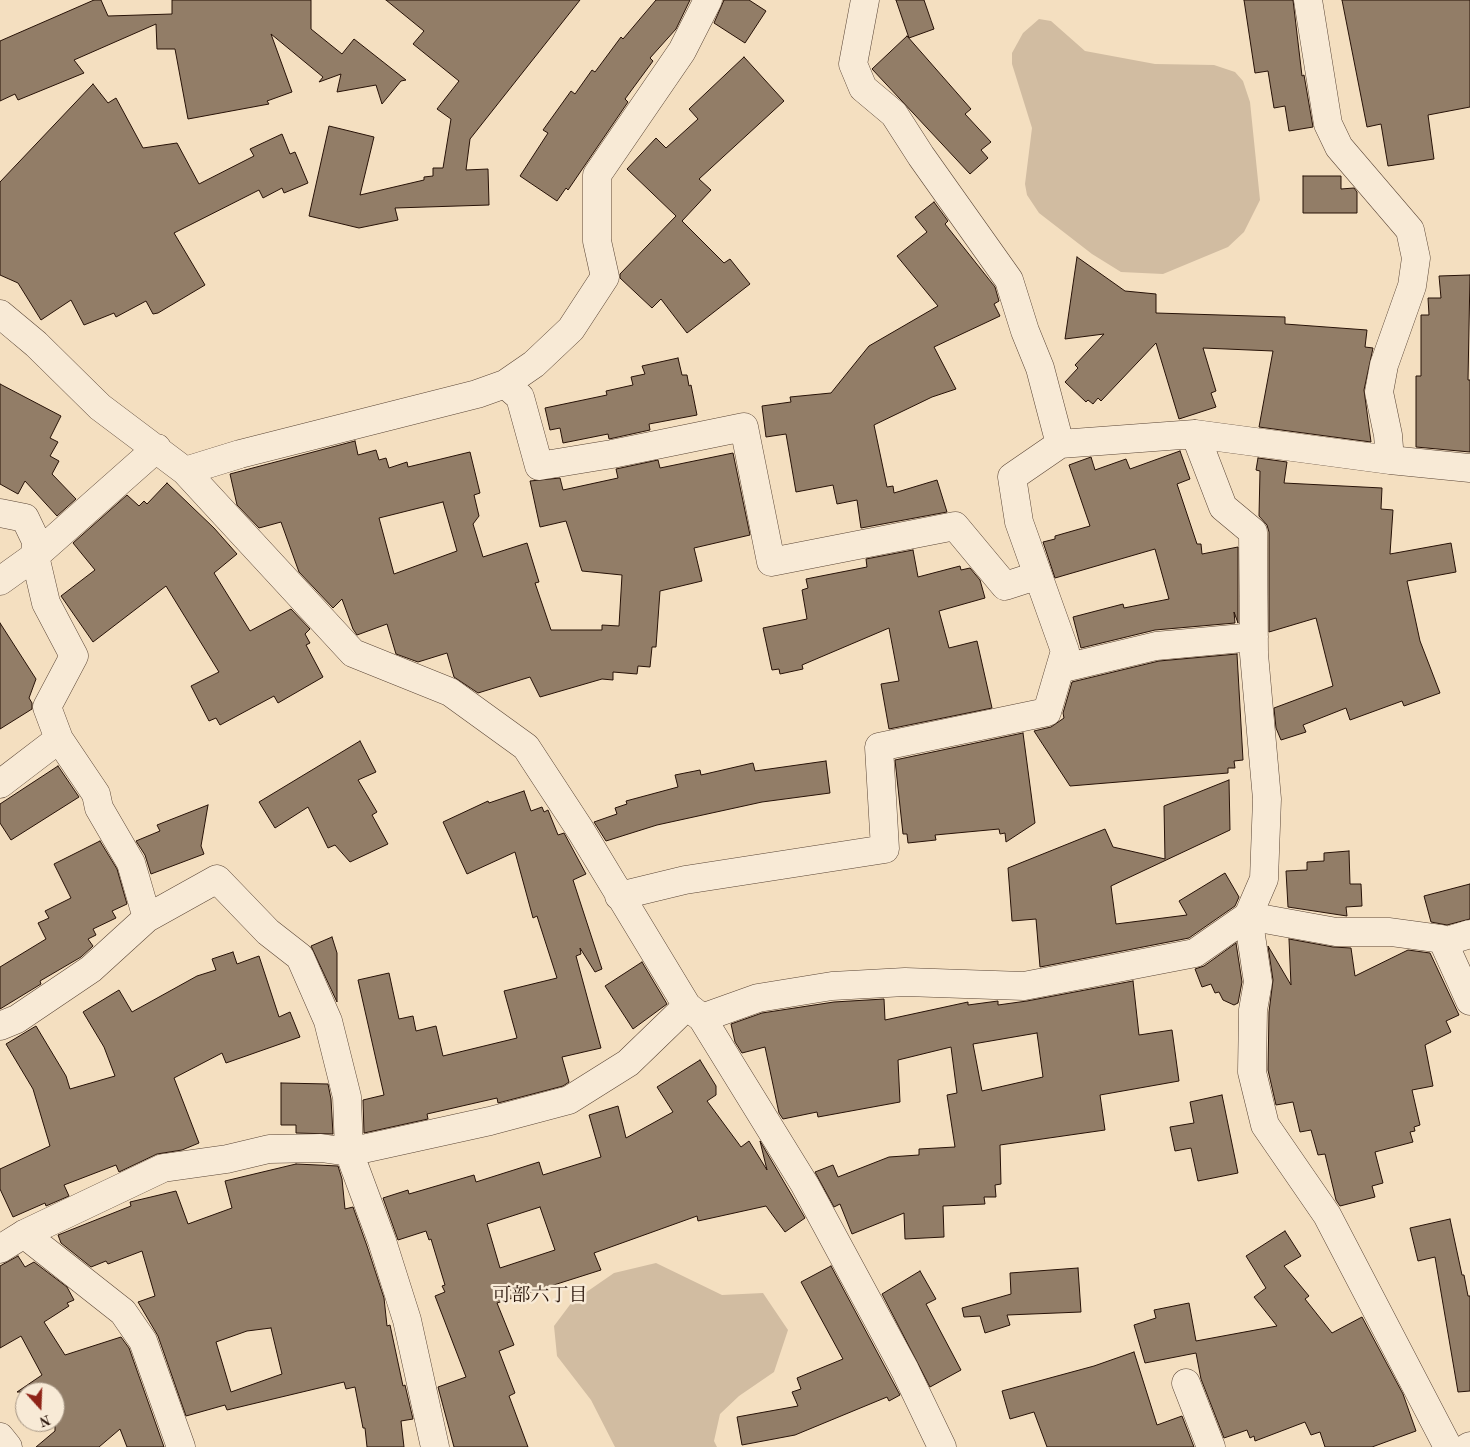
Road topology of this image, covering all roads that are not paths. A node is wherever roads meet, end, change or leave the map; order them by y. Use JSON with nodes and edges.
{"nodes":[{"id":1,"x":708,"y":0,"type":"edge"},
{"id":2,"x":865,"y":0,"type":"edge"},
{"id":3,"x":1308,"y":0,"type":"edge"},
{"id":4,"x":0,"y":314,"type":"edge"},
{"id":5,"x":505,"y":384,"type":"junction"},
{"id":6,"x":1195,"y":434,"type":"junction"},
{"id":7,"x":1060,"y":444,"type":"junction"},
{"id":8,"x":158,"y":448,"type":"junction"},
{"id":9,"x":1390,"y":460,"type":"junction"},
{"id":10,"x":1470,"y":468,"type":"edge"},
{"id":11,"x":185,"y":471,"type":"junction"},
{"id":12,"x":0,"y":513,"type":"edge"},
{"id":13,"x":35,"y":556,"type":"junction"},
{"id":14,"x":1036,"y":576,"type":"junction"},
{"id":15,"x":0,"y":581,"type":"edge"},
{"id":16,"x":1254,"y":637,"type":"junction"},
{"id":17,"x":1060,"y":669,"type":"junction"},
{"id":18,"x":59,"y":738,"type":"junction"},
{"id":19,"x":0,"y":784,"type":"edge"},
{"id":20,"x":619,"y":896,"type":"junction"},
{"id":21,"x":1248,"y":916,"type":"junction"},
{"id":22,"x":147,"y":918,"type":"junction"},
{"id":23,"x":1470,"y":934,"type":"edge"},
{"id":24,"x":1444,"y":942,"type":"junction"},
{"id":25,"x":1470,"y":1001,"type":"edge"},
{"id":26,"x":694,"y":1012,"type":"junction"},
{"id":27,"x":0,"y":1026,"type":"edge"},
{"id":28,"x":349,"y":1152,"type":"junction"},
{"id":29,"x":24,"y":1234,"type":"junction"},
{"id":30,"x":0,"y":1249,"type":"edge"},
{"id":31,"x":1186,"y":1383,"type":"dead end"},
{"id":32,"x":0,"y":1437,"type":"edge"},
{"id":33,"x":8,"y":1447,"type":"edge"},
{"id":34,"x":181,"y":1447,"type":"edge"},
{"id":35,"x":435,"y":1447,"type":"edge"},
{"id":36,"x":942,"y":1447,"type":"edge"},
{"id":37,"x":1211,"y":1447,"type":"edge"},
{"id":38,"x":1448,"y":1447,"type":"edge"}],
"edges":[{"from":1,"to":5,"type":"street"},
{"from":2,"to":7,"type":"street"},
{"from":3,"to":9,"type":"street"},
{"from":4,"to":8,"type":"street"},
{"from":5,"to":11,"type":"street"},
{"from":5,"to":14,"type":"street"},
{"from":6,"to":7,"type":"street"},
{"from":6,"to":9,"type":"street"},
{"from":6,"to":16,"type":"street"},
{"from":7,"to":14,"type":"street"},
{"from":8,"to":11,"type":"street"},
{"from":8,"to":13,"type":"street"},
{"from":9,"to":10,"type":"street"},
{"from":11,"to":20,"type":"street"},
{"from":12,"to":13,"type":"street"},
{"from":13,"to":15,"type":"street"},
{"from":13,"to":18,"type":"street"},
{"from":14,"to":17,"type":"street"},
{"from":16,"to":17,"type":"street"},
{"from":16,"to":21,"type":"street"},
{"from":17,"to":20,"type":"street"},
{"from":18,"to":19,"type":"street"},
{"from":18,"to":22,"type":"street"},
{"from":20,"to":26,"type":"street"},
{"from":21,"to":24,"type":"street"},
{"from":21,"to":26,"type":"street"},
{"from":21,"to":38,"type":"street"},
{"from":22,"to":27,"type":"street"},
{"from":22,"to":28,"type":"street"},
{"from":23,"to":24,"type":"street"},
{"from":24,"to":25,"type":"street"},
{"from":26,"to":28,"type":"street"},
{"from":26,"to":36,"type":"street"},
{"from":28,"to":29,"type":"street"},
{"from":28,"to":35,"type":"street"},
{"from":29,"to":30,"type":"street"},
{"from":29,"to":34,"type":"street"},
{"from":31,"to":37,"type":"street"},
{"from":32,"to":33,"type":"street"}]}
